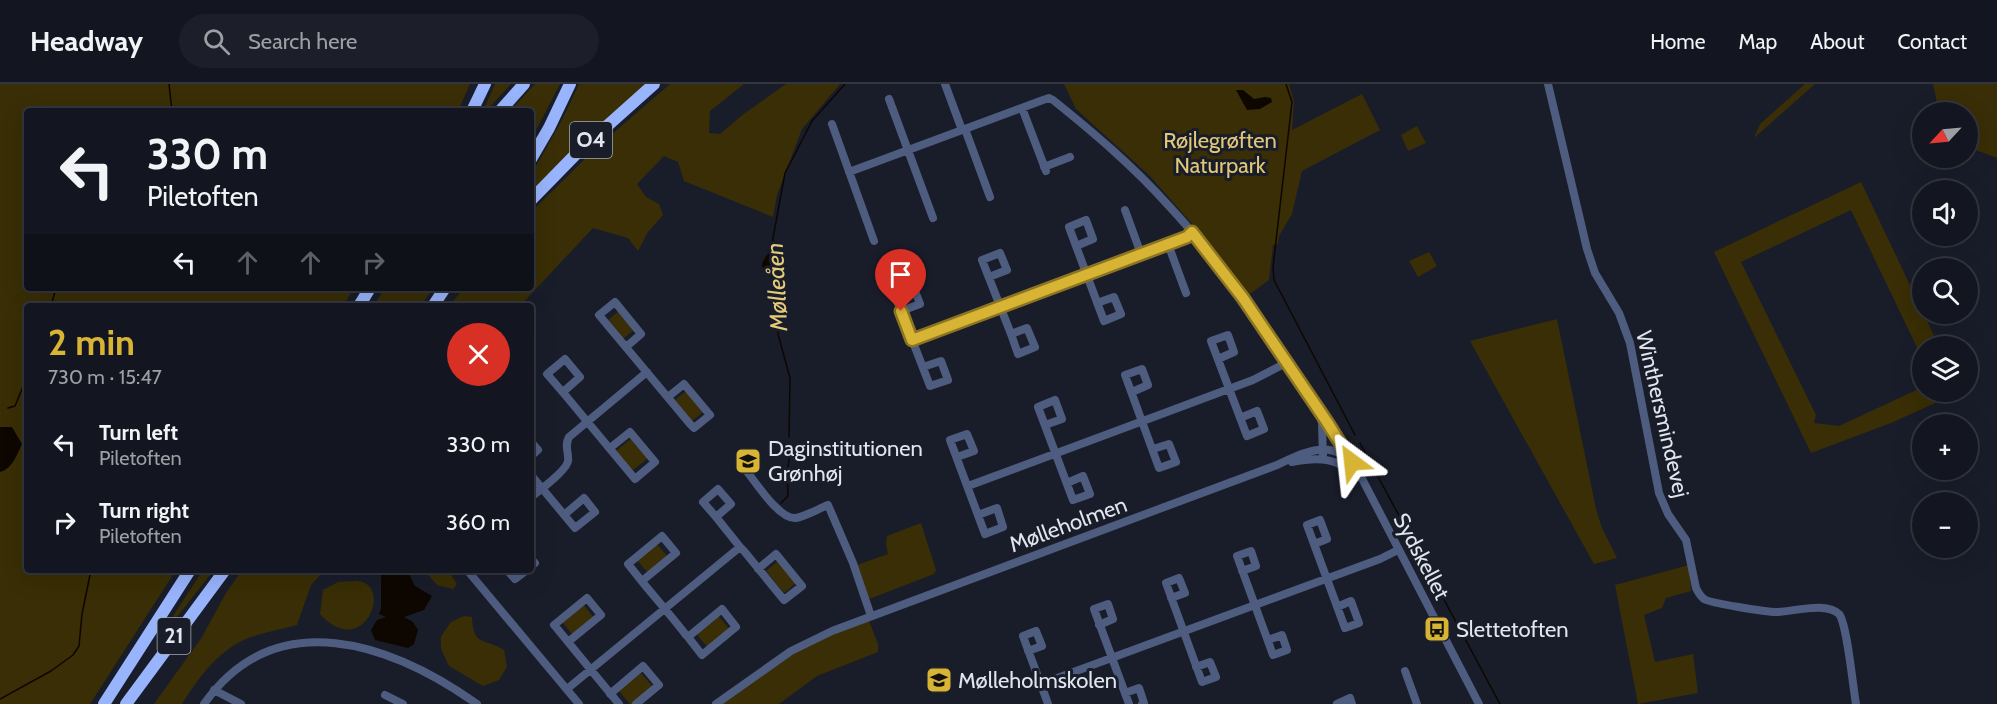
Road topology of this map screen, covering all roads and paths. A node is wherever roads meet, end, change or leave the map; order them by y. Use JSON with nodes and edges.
{"nodes":[{"id":1,"x":485,"y":84,"type":"edge"},
{"id":2,"x":524,"y":84,"type":"edge"},
{"id":3,"x":570,"y":84,"type":"edge"},
{"id":4,"x":654,"y":84,"type":"edge"},
{"id":5,"x":945,"y":84,"type":"edge"},
{"id":6,"x":1548,"y":84,"type":"edge"},
{"id":7,"x":889,"y":99,"type":"dead end"},
{"id":8,"x":473,"y":108,"type":"edge"},
{"id":9,"x":503,"y":108,"type":"edge"},
{"id":10,"x":1022,"y":108,"type":"junction"},
{"id":11,"x":832,"y":124,"type":"dead end"},
{"id":12,"x":963,"y":130,"type":"junction"},
{"id":13,"x":909,"y":150,"type":"junction"},
{"id":14,"x":534,"y":153,"type":"edge"},
{"id":15,"x":1070,"y":157,"type":"dead end"},
{"id":16,"x":849,"y":172,"type":"junction"},
{"id":17,"x":534,"y":197,"type":"edge"},
{"id":18,"x":990,"y":197,"type":"dead end"},
{"id":19,"x":1125,"y":210,"type":"dead end"},
{"id":20,"x":933,"y":218,"type":"dead end"},
{"id":21,"x":1192,"y":232,"type":"junction"},
{"id":22,"x":874,"y":241,"type":"dead end"},
{"id":23,"x":1168,"y":244,"type":"junction"},
{"id":24,"x":1076,"y":246,"type":"dead end"},
{"id":25,"x":1141,"y":254,"type":"junction"},
{"id":26,"x":1087,"y":274,"type":"junction"},
{"id":27,"x":989,"y":277,"type":"dead end"},
{"id":28,"x":1186,"y":293,"type":"dead end"},
{"id":29,"x":1097,"y":303,"type":"dead end"},
{"id":30,"x":1000,"y":307,"type":"junction"},
{"id":31,"x":901,"y":311,"type":"dead end"},
{"id":32,"x":1011,"y":334,"type":"dead end"},
{"id":33,"x":912,"y":340,"type":"junction"},
{"id":34,"x":626,"y":347,"type":"junction"},
{"id":35,"x":1218,"y":358,"type":"dead end"},
{"id":36,"x":1286,"y":363,"type":"junction"},
{"id":37,"x":922,"y":367,"type":"dead end"},
{"id":38,"x":647,"y":372,"type":"junction"},
{"id":39,"x":1229,"y":389,"type":"junction"},
{"id":40,"x":563,"y":392,"type":"dead end"},
{"id":41,"x":1132,"y":392,"type":"dead end"},
{"id":42,"x":668,"y":397,"type":"junction"},
{"id":43,"x":1319,"y":412,"type":"junction"},
{"id":44,"x":1240,"y":418,"type":"dead end"},
{"id":45,"x":1143,"y":421,"type":"junction"},
{"id":46,"x":588,"y":422,"type":"junction"},
{"id":47,"x":1045,"y":425,"type":"dead end"},
{"id":48,"x":610,"y":448,"type":"junction"},
{"id":49,"x":1153,"y":449,"type":"dead end"},
{"id":50,"x":1056,"y":454,"type":"junction"},
{"id":51,"x":1323,"y":454,"type":"junction"},
{"id":52,"x":957,"y":458,"type":"dead end"},
{"id":53,"x":1352,"y":462,"type":"junction"},
{"id":54,"x":745,"y":469,"type":"dead end"},
{"id":55,"x":534,"y":479,"type":"edge"},
{"id":56,"x":1066,"y":483,"type":"dead end"},
{"id":57,"x":968,"y":486,"type":"junction"},
{"id":58,"x":542,"y":488,"type":"junction"},
{"id":59,"x":1366,"y":489,"type":"junction"},
{"id":60,"x":534,"y":495,"type":"edge"},
{"id":61,"x":564,"y":515,"type":"dead end"},
{"id":62,"x":978,"y":515,"type":"dead end"},
{"id":63,"x":716,"y":517,"type":"dead end"},
{"id":64,"x":1314,"y":544,"type":"dead end"},
{"id":65,"x":740,"y":547,"type":"junction"},
{"id":66,"x":1398,"y":550,"type":"junction"},
{"id":67,"x":758,"y":569,"type":"junction"},
{"id":68,"x":1242,"y":571,"type":"dead end"},
{"id":69,"x":188,"y":573,"type":"edge"},
{"id":70,"x":223,"y":573,"type":"edge"},
{"id":71,"x":470,"y":573,"type":"edge"},
{"id":72,"x":510,"y":573,"type":"edge"},
{"id":73,"x":522,"y":573,"type":"edge"},
{"id":74,"x":1326,"y":579,"type":"junction"},
{"id":75,"x":642,"y":581,"type":"junction"},
{"id":76,"x":1171,"y":598,"type":"dead end"},
{"id":77,"x":1255,"y":606,"type":"junction"},
{"id":78,"x":1337,"y":607,"type":"dead end"},
{"id":79,"x":664,"y":609,"type":"junction"},
{"id":80,"x":871,"y":616,"type":"junction"},
{"id":81,"x":1100,"y":625,"type":"dead end"},
{"id":82,"x":1184,"y":632,"type":"junction"},
{"id":83,"x":688,"y":637,"type":"junction"},
{"id":84,"x":1268,"y":640,"type":"dead end"},
{"id":85,"x":568,"y":642,"type":"junction"},
{"id":86,"x":1028,"y":651,"type":"dead end"},
{"id":87,"x":1112,"y":658,"type":"junction"},
{"id":88,"x":1196,"y":667,"type":"dead end"},
{"id":89,"x":591,"y":670,"type":"junction"},
{"id":90,"x":1405,"y":671,"type":"dead end"},
{"id":91,"x":1041,"y":684,"type":"junction"},
{"id":92,"x":567,"y":689,"type":"junction"},
{"id":93,"x":214,"y":690,"type":"junction"},
{"id":94,"x":1125,"y":693,"type":"junction"},
{"id":95,"x":610,"y":694,"type":"junction"},
{"id":96,"x":385,"y":695,"type":"dead end"},
{"id":97,"x":104,"y":704,"type":"edge"},
{"id":98,"x":126,"y":704,"type":"edge"},
{"id":99,"x":204,"y":704,"type":"edge"},
{"id":100,"x":241,"y":704,"type":"edge"},
{"id":101,"x":403,"y":704,"type":"edge"},
{"id":102,"x":477,"y":704,"type":"edge"},
{"id":103,"x":579,"y":704,"type":"edge"},
{"id":104,"x":619,"y":704,"type":"edge"},
{"id":105,"x":636,"y":704,"type":"edge"},
{"id":106,"x":716,"y":704,"type":"edge"},
{"id":107,"x":1048,"y":704,"type":"edge"},
{"id":108,"x":1129,"y":704,"type":"edge"},
{"id":109,"x":1142,"y":704,"type":"edge"},
{"id":110,"x":1337,"y":704,"type":"edge"},
{"id":111,"x":1352,"y":704,"type":"edge"},
{"id":112,"x":1417,"y":704,"type":"edge"},
{"id":113,"x":1478,"y":704,"type":"edge"},
{"id":114,"x":1856,"y":704,"type":"edge"}],
"edges":[{"from":1,"to":8,"type":"highway"},
{"from":2,"to":9,"type":"highway"},
{"from":3,"to":14,"type":"highway"},
{"from":4,"to":17,"type":"highway","number":"O4"},
{"from":5,"to":12,"type":"street"},
{"from":6,"to":114,"type":"street","name":"Winthersmindevej"},
{"from":7,"to":13,"type":"street"},
{"from":10,"to":12,"type":"street"},
{"from":10,"to":15,"type":"street"},
{"from":10,"to":21,"type":"street","name":"Sydskellet"},
{"from":11,"to":16,"type":"street"},
{"from":12,"to":13,"type":"street"},
{"from":12,"to":18,"type":"street"},
{"from":13,"to":16,"type":"street"},
{"from":13,"to":20,"type":"street"},
{"from":16,"to":22,"type":"street"},
{"from":19,"to":25,"type":"street"},
{"from":21,"to":23,"type":"street"},
{"from":21,"to":36,"type":"street","name":"Sydskellet"},
{"from":23,"to":25,"type":"street"},
{"from":23,"to":28,"type":"street"},
{"from":24,"to":26,"type":"street"},
{"from":25,"to":26,"type":"street"},
{"from":26,"to":29,"type":"street"},
{"from":26,"to":30,"type":"street"},
{"from":27,"to":30,"type":"street"},
{"from":30,"to":32,"type":"street"},
{"from":30,"to":33,"type":"street"},
{"from":31,"to":33,"type":"street"},
{"from":33,"to":37,"type":"street"},
{"from":34,"to":34,"type":"street"},
{"from":34,"to":38,"type":"street"},
{"from":35,"to":39,"type":"street"},
{"from":36,"to":39,"type":"street"},
{"from":36,"to":43,"type":"street","name":"Sydskellet"},
{"from":38,"to":42,"type":"street"},
{"from":38,"to":46,"type":"street"},
{"from":39,"to":44,"type":"street"},
{"from":39,"to":45,"type":"street"},
{"from":40,"to":46,"type":"street"},
{"from":41,"to":45,"type":"street"},
{"from":42,"to":42,"type":"street"},
{"from":43,"to":51,"type":"street","name":"Sydskellet"},
{"from":43,"to":53,"type":"street","name":"Sydskellet"},
{"from":45,"to":49,"type":"street"},
{"from":45,"to":50,"type":"street"},
{"from":46,"to":48,"type":"street"},
{"from":46,"to":58,"type":"street"},
{"from":47,"to":50,"type":"street"},
{"from":48,"to":48,"type":"street"},
{"from":50,"to":56,"type":"street"},
{"from":50,"to":57,"type":"street"},
{"from":51,"to":53,"type":"street"},
{"from":51,"to":59,"type":"street","name":"Sydskellet"},
{"from":51,"to":80,"type":"street","name":"Mølleholmen"},
{"from":52,"to":57,"type":"street"},
{"from":53,"to":59,"type":"street","name":"Sydskellet"},
{"from":54,"to":80,"type":"street"},
{"from":55,"to":58,"type":"street"},
{"from":57,"to":62,"type":"street"},
{"from":58,"to":60,"type":"street"},
{"from":58,"to":61,"type":"street"},
{"from":59,"to":66,"type":"street","name":"Sydskellet"},
{"from":63,"to":65,"type":"street"},
{"from":64,"to":74,"type":"street"},
{"from":65,"to":67,"type":"street"},
{"from":65,"to":79,"type":"street"},
{"from":66,"to":74,"type":"street"},
{"from":66,"to":113,"type":"street","name":"Sydskellet"},
{"from":67,"to":67,"type":"street"},
{"from":68,"to":77,"type":"street"},
{"from":69,"to":97,"type":"highway","number":"21"},
{"from":70,"to":98,"type":"highway","number":"21"},
{"from":71,"to":92,"type":"street"},
{"from":72,"to":73,"type":"street"},
{"from":74,"to":77,"type":"street"},
{"from":74,"to":78,"type":"street"},
{"from":75,"to":75,"type":"street"},
{"from":75,"to":79,"type":"street"},
{"from":76,"to":82,"type":"street"},
{"from":77,"to":82,"type":"street"},
{"from":77,"to":84,"type":"street"},
{"from":79,"to":83,"type":"street"},
{"from":79,"to":89,"type":"street"},
{"from":80,"to":106,"type":"street","name":"Mølleholmen"},
{"from":81,"to":87,"type":"street"},
{"from":82,"to":87,"type":"street"},
{"from":82,"to":88,"type":"street"},
{"from":83,"to":83,"type":"street"},
{"from":85,"to":85,"type":"street"},
{"from":85,"to":89,"type":"street"},
{"from":86,"to":91,"type":"street"},
{"from":87,"to":91,"type":"street"},
{"from":87,"to":94,"type":"street"},
{"from":89,"to":92,"type":"street"},
{"from":89,"to":95,"type":"street"},
{"from":90,"to":112,"type":"street"},
{"from":91,"to":107,"type":"street"},
{"from":92,"to":103,"type":"street"},
{"from":93,"to":99,"type":"street"},
{"from":93,"to":100,"type":"street"},
{"from":93,"to":102,"type":"street"},
{"from":94,"to":108,"type":"street"},
{"from":94,"to":109,"type":"street"},
{"from":95,"to":104,"type":"street"},
{"from":95,"to":105,"type":"street"},
{"from":96,"to":101,"type":"street"},
{"from":110,"to":111,"type":"street"}]}
